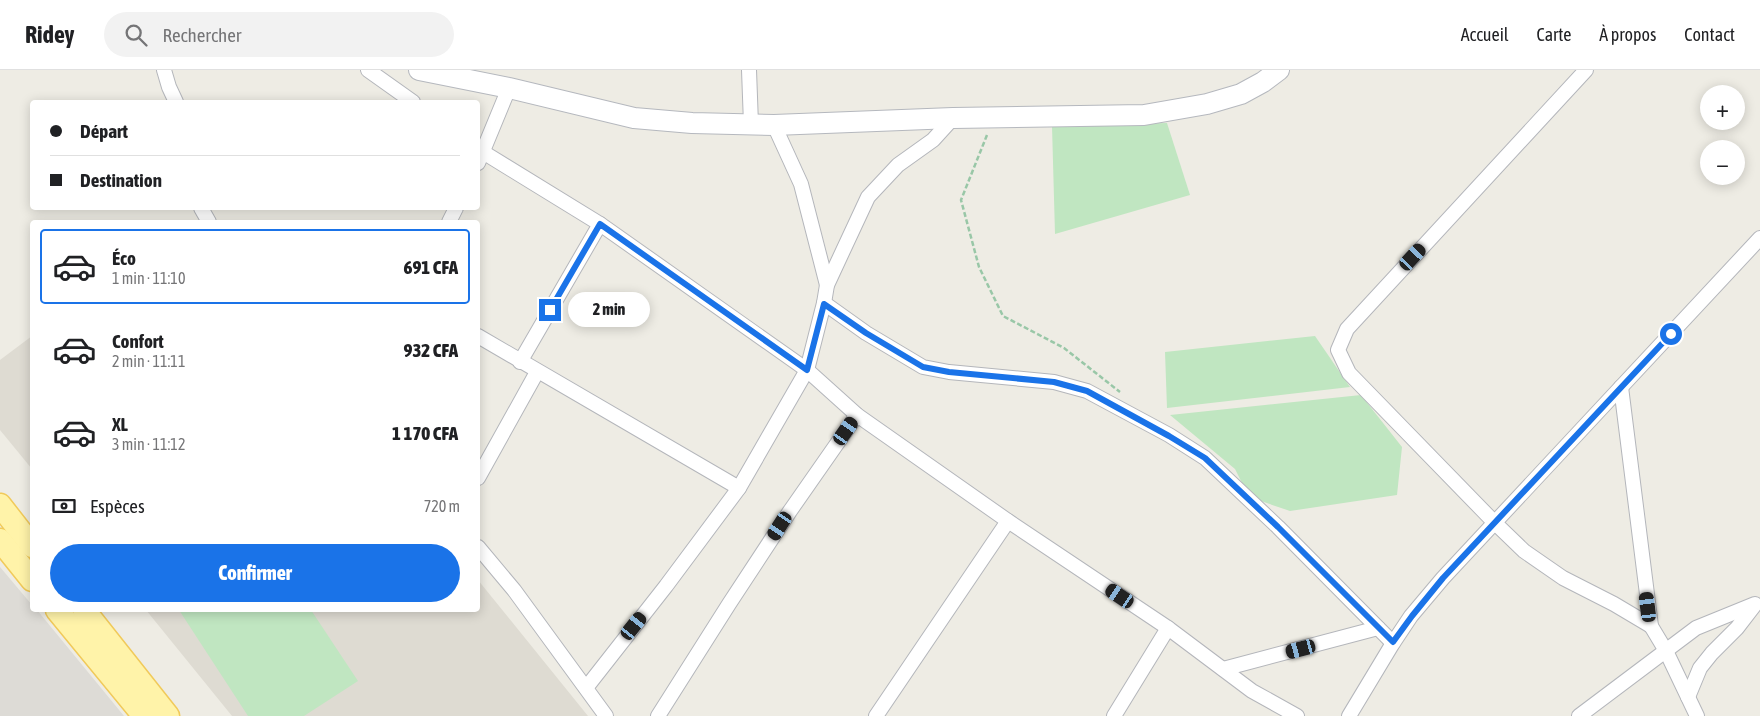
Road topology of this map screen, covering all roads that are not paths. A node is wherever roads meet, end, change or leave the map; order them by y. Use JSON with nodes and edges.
{"nodes":[{"id":1,"x":164,"y":70,"type":"edge"},
{"id":2,"x":368,"y":70,"type":"edge"},
{"id":3,"x":418,"y":70,"type":"edge"},
{"id":4,"x":749,"y":70,"type":"edge"},
{"id":5,"x":1279,"y":70,"type":"edge"},
{"id":6,"x":1586,"y":70,"type":"edge"},
{"id":7,"x":509,"y":88,"type":"junction"},
{"id":8,"x":175,"y":100,"type":"edge"},
{"id":9,"x":410,"y":100,"type":"edge"},
{"id":10,"x":953,"y":118,"type":"junction"},
{"id":11,"x":750,"y":124,"type":"junction"},
{"id":12,"x":774,"y":125,"type":"junction"},
{"id":13,"x":480,"y":153,"type":"edge"},
{"id":14,"x":480,"y":156,"type":"edge"},
{"id":15,"x":600,"y":224,"type":"junction"},
{"id":16,"x":1760,"y":238,"type":"edge"},
{"id":17,"x":827,"y":285,"type":"junction"},
{"id":18,"x":824,"y":304,"type":"junction"},
{"id":19,"x":480,"y":337,"type":"edge"},
{"id":20,"x":520,"y":362,"type":"junction"},
{"id":21,"x":807,"y":370,"type":"junction"},
{"id":22,"x":537,"y":372,"type":"junction"},
{"id":23,"x":1621,"y":387,"type":"junction"},
{"id":24,"x":857,"y":415,"type":"junction"},
{"id":25,"x":480,"y":474,"type":"edge"},
{"id":26,"x":739,"y":488,"type":"junction"},
{"id":27,"x":0,"y":505,"type":"edge"},
{"id":28,"x":1008,"y":521,"type":"junction"},
{"id":29,"x":1495,"y":523,"type":"junction"},
{"id":30,"x":0,"y":540,"type":"edge"},
{"id":31,"x":30,"y":543,"type":"edge"},
{"id":32,"x":480,"y":549,"type":"edge"},
{"id":33,"x":30,"y":578,"type":"edge"},
{"id":34,"x":1758,"y":601,"type":"edge"},
{"id":35,"x":59,"y":612,"type":"edge"},
{"id":36,"x":86,"y":612,"type":"edge"},
{"id":37,"x":1651,"y":626,"type":"junction"},
{"id":38,"x":1168,"y":628,"type":"junction"},
{"id":39,"x":1378,"y":628,"type":"junction"},
{"id":40,"x":1393,"y":642,"type":"junction"},
{"id":41,"x":1666,"y":652,"type":"junction"},
{"id":42,"x":1223,"y":670,"type":"junction"},
{"id":43,"x":586,"y":688,"type":"junction"},
{"id":44,"x":1688,"y":697,"type":"junction"},
{"id":45,"x":144,"y":716,"type":"edge"},
{"id":46,"x":168,"y":716,"type":"edge"},
{"id":47,"x":606,"y":716,"type":"edge"},
{"id":48,"x":658,"y":716,"type":"edge"},
{"id":49,"x":876,"y":716,"type":"edge"},
{"id":50,"x":1114,"y":716,"type":"edge"},
{"id":51,"x":1297,"y":716,"type":"edge"},
{"id":52,"x":1349,"y":716,"type":"edge"},
{"id":53,"x":1579,"y":716,"type":"edge"},
{"id":54,"x":1697,"y":716,"type":"edge"}],
"edges":[{"from":1,"to":8,"type":"street"},
{"from":2,"to":9,"type":"street"},
{"from":3,"to":7,"type":"street"},
{"from":4,"to":11,"type":"street"},
{"from":5,"to":10,"type":"street"},
{"from":6,"to":29,"type":"street"},
{"from":7,"to":11,"type":"street"},
{"from":7,"to":13,"type":"street"},
{"from":10,"to":12,"type":"street"},
{"from":10,"to":17,"type":"street"},
{"from":11,"to":12,"type":"street"},
{"from":12,"to":17,"type":"street"},
{"from":14,"to":15,"type":"street"},
{"from":15,"to":20,"type":"street"},
{"from":15,"to":21,"type":"street"},
{"from":16,"to":23,"type":"street"},
{"from":17,"to":18,"type":"street"},
{"from":18,"to":21,"type":"street"},
{"from":18,"to":39,"type":"street"},
{"from":19,"to":20,"type":"street"},
{"from":20,"to":22,"type":"street"},
{"from":21,"to":24,"type":"street"},
{"from":21,"to":26,"type":"street"},
{"from":22,"to":25,"type":"street"},
{"from":22,"to":26,"type":"street"},
{"from":23,"to":29,"type":"street"},
{"from":23,"to":37,"type":"street"},
{"from":24,"to":28,"type":"street"},
{"from":24,"to":48,"type":"street"},
{"from":26,"to":43,"type":"street"},
{"from":27,"to":31,"type":"main road"},
{"from":28,"to":38,"type":"street"},
{"from":28,"to":49,"type":"street"},
{"from":29,"to":37,"type":"street"},
{"from":29,"to":40,"type":"street"},
{"from":30,"to":33,"type":"main road"},
{"from":32,"to":43,"type":"street"},
{"from":34,"to":41,"type":"street"},
{"from":34,"to":44,"type":"street"},
{"from":35,"to":45,"type":"main road"},
{"from":36,"to":46,"type":"main road"},
{"from":37,"to":41,"type":"street"},
{"from":38,"to":42,"type":"street"},
{"from":38,"to":50,"type":"street"},
{"from":39,"to":40,"type":"street"},
{"from":39,"to":42,"type":"street"},
{"from":40,"to":52,"type":"street"},
{"from":41,"to":44,"type":"street"},
{"from":41,"to":53,"type":"street"},
{"from":42,"to":51,"type":"street"},
{"from":43,"to":47,"type":"street"},
{"from":44,"to":54,"type":"street"}]}
